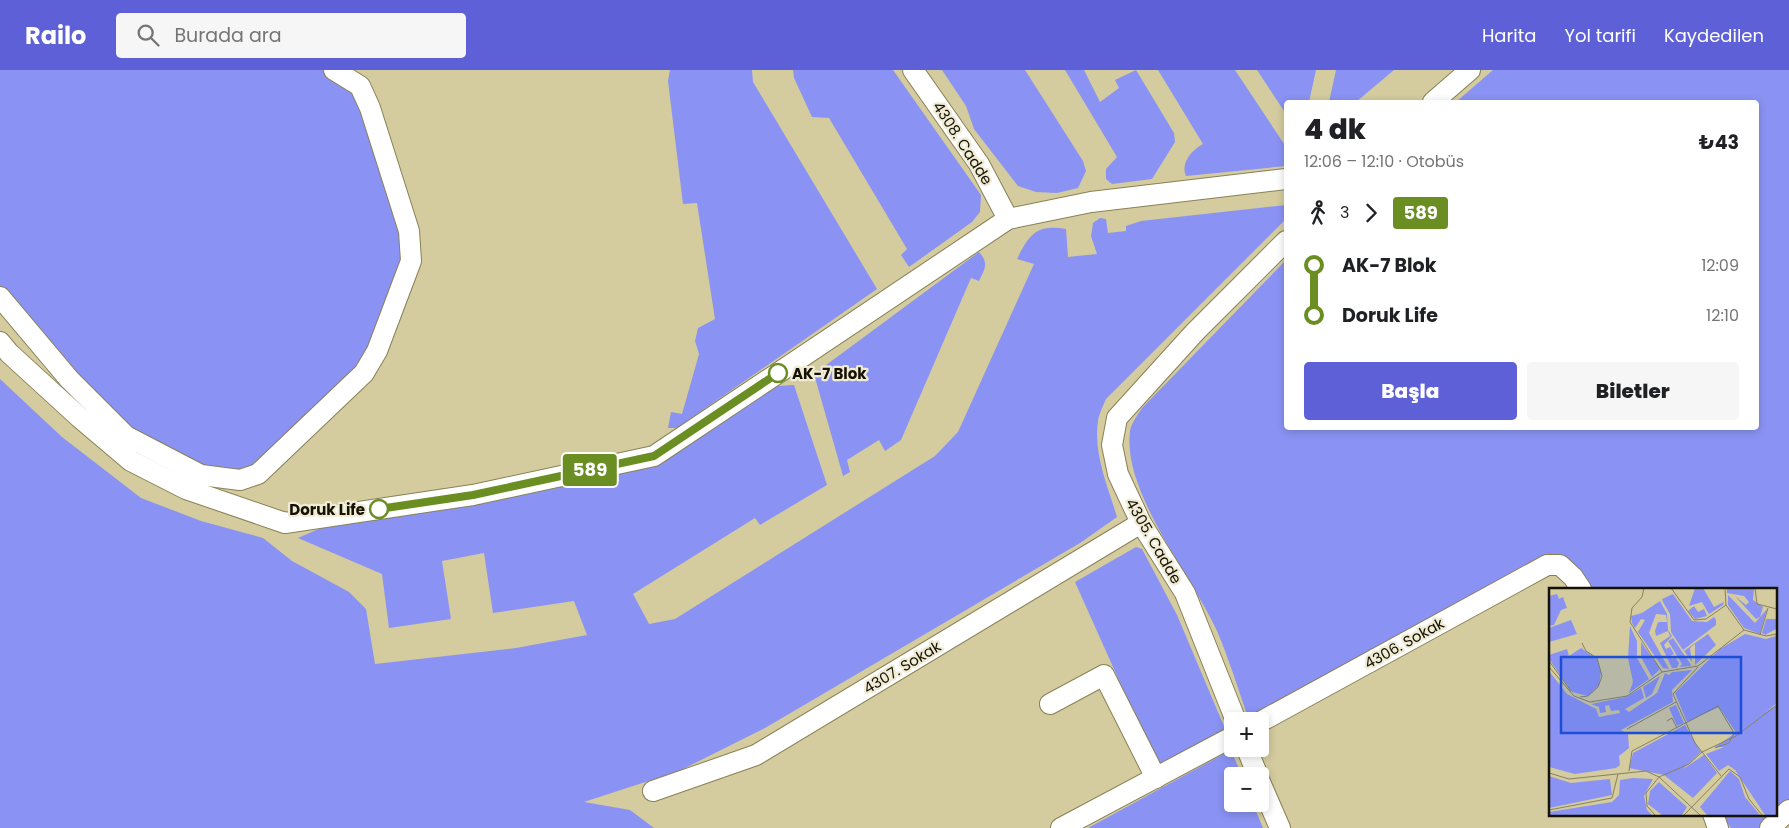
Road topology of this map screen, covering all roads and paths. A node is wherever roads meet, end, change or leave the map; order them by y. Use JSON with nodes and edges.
{"nodes":[{"id":1,"x":334,"y":70,"type":"edge"},
{"id":2,"x":913,"y":70,"type":"edge"},
{"id":3,"x":1470,"y":70,"type":"edge"},
{"id":4,"x":1435,"y":100,"type":"edge"},
{"id":5,"x":1284,"y":179,"type":"edge"},
{"id":6,"x":1008,"y":219,"type":"junction"},
{"id":7,"x":1284,"y":243,"type":"edge"},
{"id":8,"x":0,"y":297,"type":"edge"},
{"id":9,"x":0,"y":342,"type":"edge"},
{"id":10,"x":1141,"y":523,"type":"junction"},
{"id":11,"x":1580,"y":588,"type":"edge"},
{"id":12,"x":1050,"y":704,"type":"dead end"},
{"id":13,"x":1232,"y":712,"type":"edge"},
{"id":14,"x":1269,"y":717,"type":"edge"},
{"id":15,"x":1224,"y":740,"type":"edge"},
{"id":16,"x":1156,"y":778,"type":"junction"},
{"id":17,"x":653,"y":791,"type":"dead end"},
{"id":18,"x":1269,"y":803,"type":"edge"},
{"id":19,"x":1789,"y":810,"type":"edge"},
{"id":20,"x":1714,"y":816,"type":"edge"},
{"id":21,"x":1060,"y":828,"type":"edge"},
{"id":22,"x":1280,"y":828,"type":"edge"},
{"id":23,"x":1718,"y":828,"type":"edge"},
{"id":24,"x":1770,"y":828,"type":"edge"}],
"edges":[{"from":1,"to":8,"type":"street"},
{"from":2,"to":6,"type":"street","name":"4308. Cadde"},
{"from":3,"to":4,"type":"street"},
{"from":5,"to":6,"type":"street"},
{"from":6,"to":9,"type":"street"},
{"from":7,"to":10,"type":"street","name":"4305. Cadde"},
{"from":10,"to":13,"type":"street","name":"4305. Cadde"},
{"from":10,"to":17,"type":"street","name":"4307. Sokak"},
{"from":11,"to":14,"type":"street","name":"4306. Sokak"},
{"from":12,"to":16,"type":"street"},
{"from":15,"to":16,"type":"street"},
{"from":16,"to":21,"type":"street"},
{"from":18,"to":22,"type":"street"},
{"from":19,"to":24,"type":"street"},
{"from":20,"to":23,"type":"street"}]}
